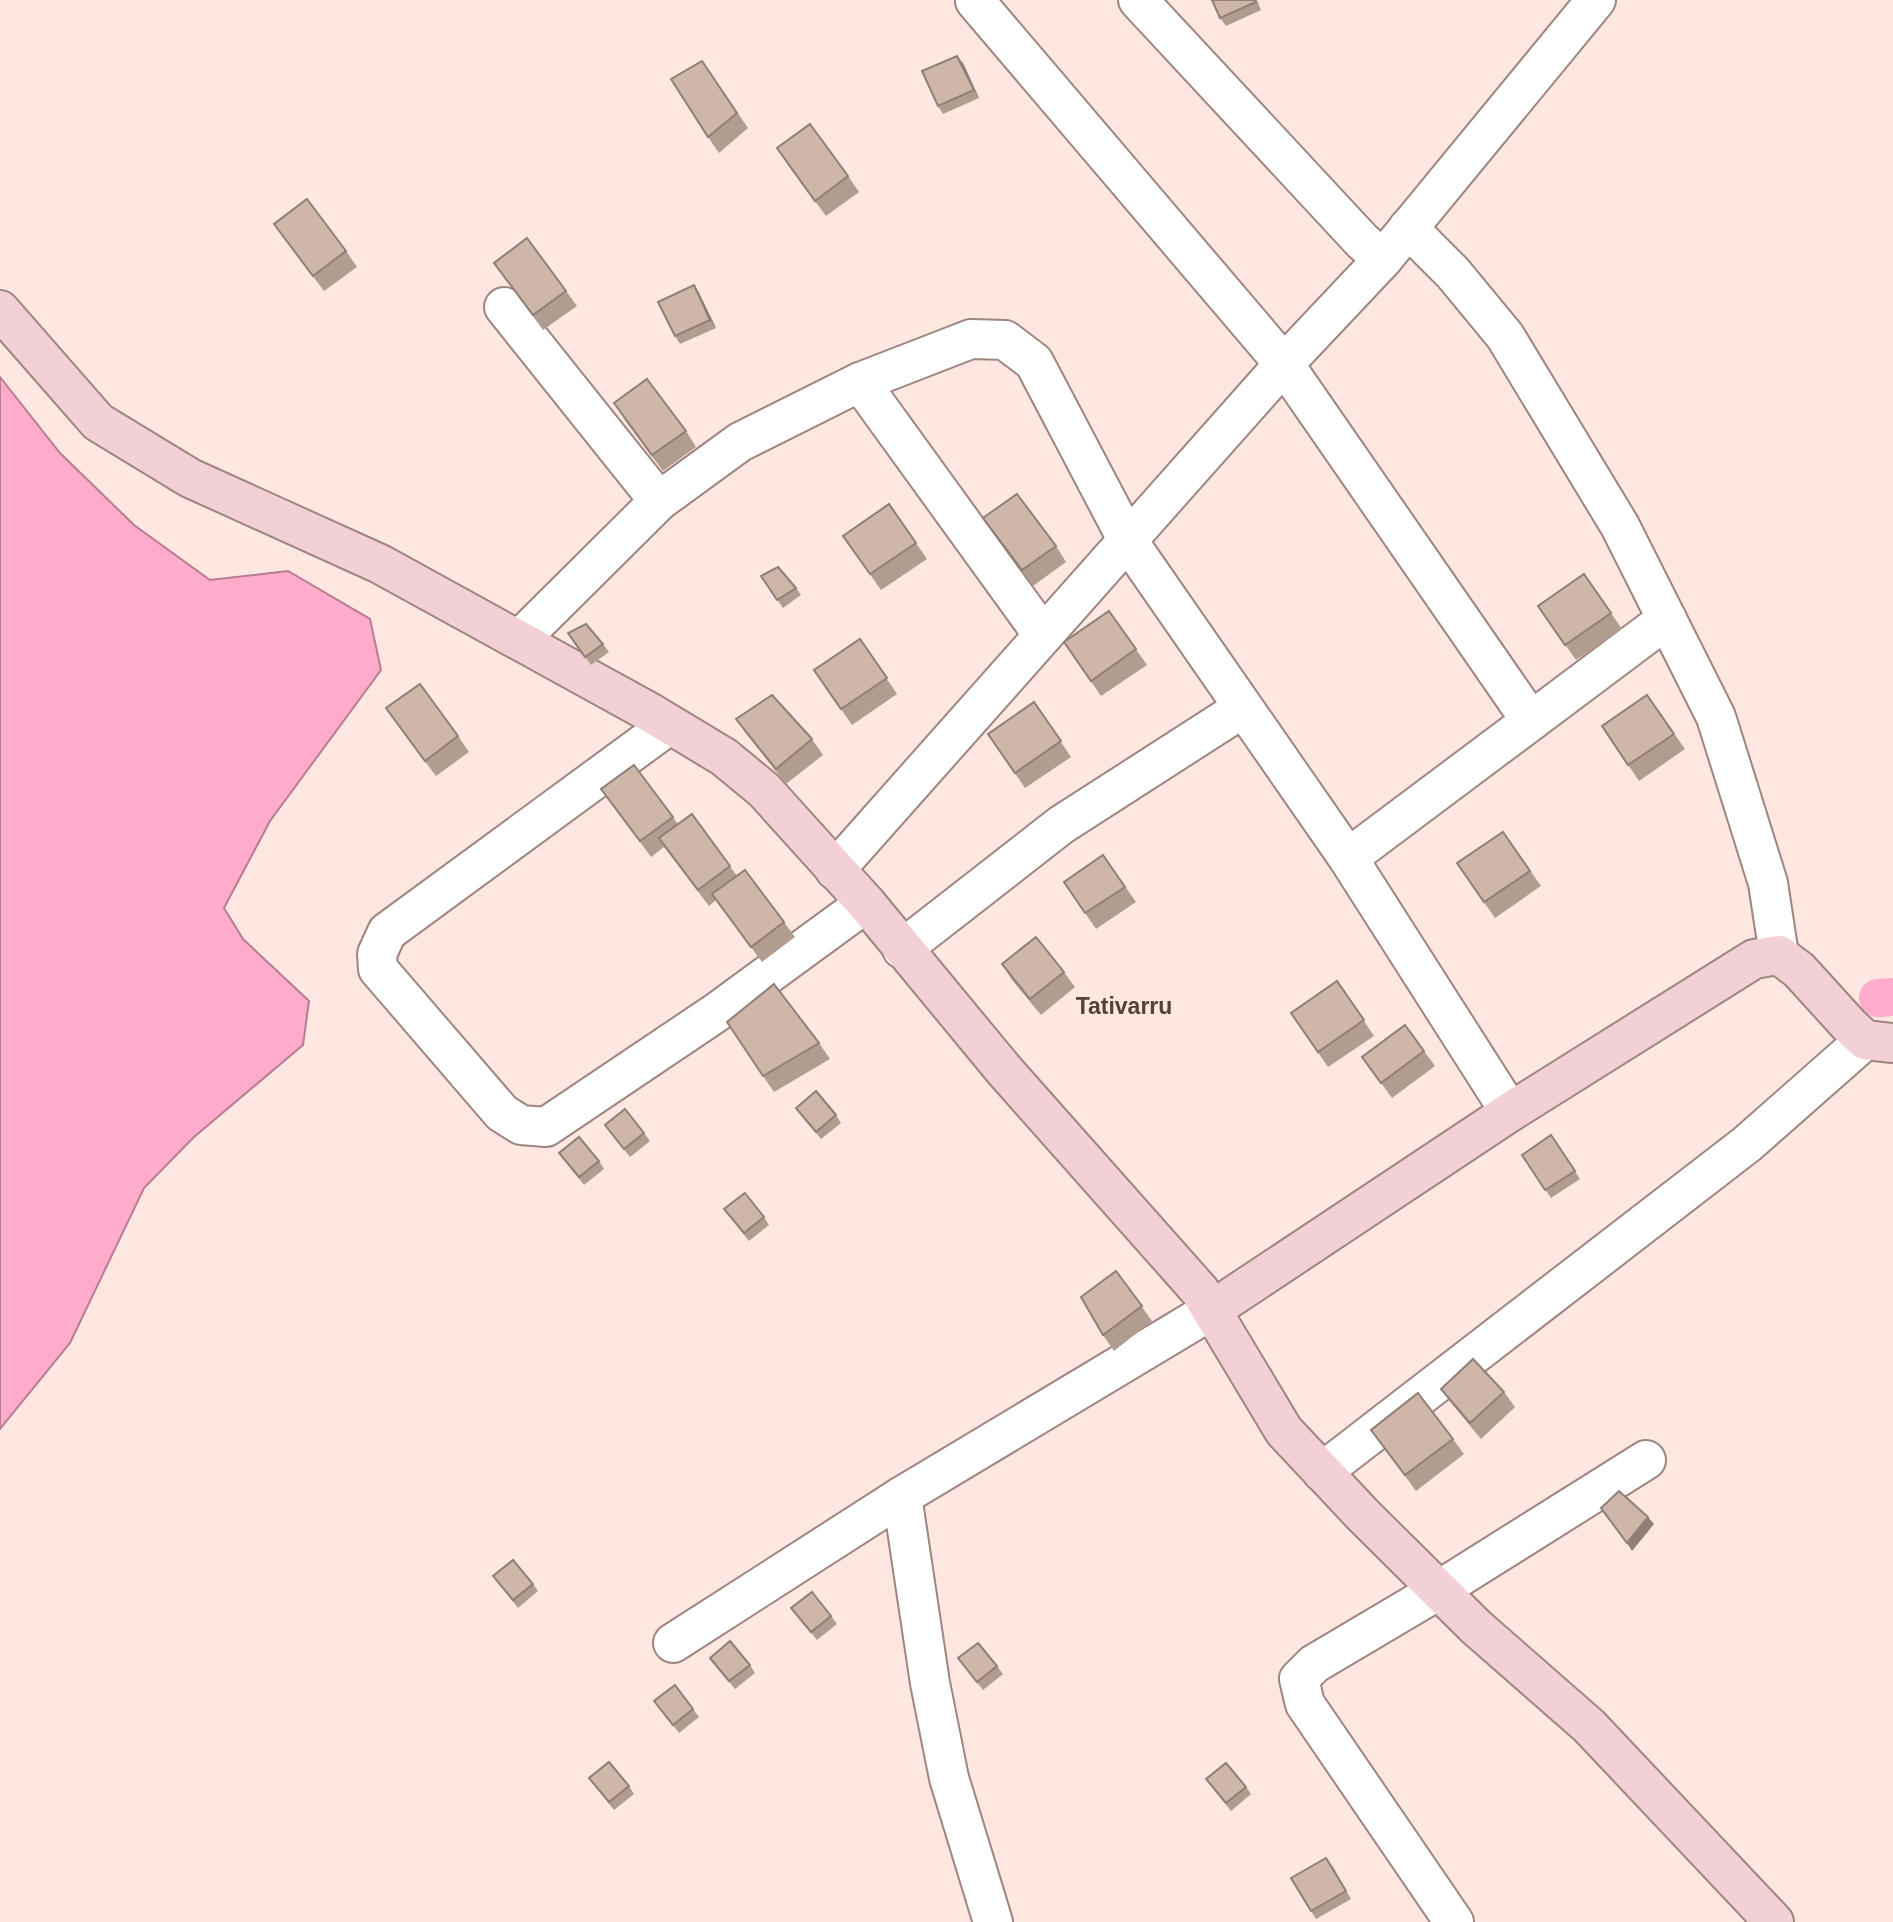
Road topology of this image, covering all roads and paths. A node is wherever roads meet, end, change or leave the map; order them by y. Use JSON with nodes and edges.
{"nodes":[{"id":1,"x":1138,"y":0,"type":"edge"},
{"id":2,"x":1596,"y":0,"type":"edge"},
{"id":3,"x":975,"y":1,"type":"edge"},
{"id":4,"x":1408,"y":228,"type":"junction"},
{"id":5,"x":1383,"y":259,"type":"junction"},
{"id":6,"x":504,"y":307,"type":"dead end"},
{"id":7,"x":0,"y":310,"type":"edge"},
{"id":8,"x":1284,"y":363,"type":"junction"},
{"id":9,"x":860,"y":382,"type":"junction"},
{"id":10,"x":659,"y":500,"type":"junction"},
{"id":11,"x":1128,"y":541,"type":"junction"},
{"id":12,"x":1667,"y":619,"type":"junction"},
{"id":13,"x":1044,"y":635,"type":"junction"},
{"id":14,"x":519,"y":640,"type":"junction"},
{"id":15,"x":1243,"y":708,"type":"junction"},
{"id":16,"x":1531,"y":721,"type":"junction"},
{"id":17,"x":669,"y":725,"type":"junction"},
{"id":18,"x":1348,"y":858,"type":"junction"},
{"id":19,"x":835,"y":870,"type":"junction"},
{"id":20,"x":866,"y":903,"type":"junction"},
{"id":21,"x":902,"y":949,"type":"junction"},
{"id":22,"x":1779,"y":955,"type":"junction"},
{"id":23,"x":1879,"y":1042,"type":"edge"},
{"id":24,"x":1510,"y":1112,"type":"junction"},
{"id":25,"x":1212,"y":1310,"type":"junction"},
{"id":26,"x":1646,"y":1460,"type":"dead end"},
{"id":27,"x":1322,"y":1472,"type":"junction"},
{"id":28,"x":902,"y":1496,"type":"junction"},
{"id":29,"x":1439,"y":1590,"type":"junction"},
{"id":30,"x":673,"y":1643,"type":"dead end"},
{"id":31,"x":992,"y":1922,"type":"edge"},
{"id":32,"x":1454,"y":1922,"type":"edge"},
{"id":33,"x":1774,"y":1922,"type":"edge"}],
"edges":[{"from":1,"to":5,"type":"street"},
{"from":2,"to":4,"type":"street"},
{"from":3,"to":8,"type":"street"},
{"from":4,"to":5,"type":"street"},
{"from":4,"to":12,"type":"street"},
{"from":5,"to":8,"type":"street"},
{"from":6,"to":10,"type":"street"},
{"from":7,"to":14,"type":"main road"},
{"from":8,"to":11,"type":"street"},
{"from":8,"to":16,"type":"street"},
{"from":9,"to":10,"type":"street"},
{"from":9,"to":11,"type":"street"},
{"from":9,"to":13,"type":"street"},
{"from":10,"to":14,"type":"street"},
{"from":11,"to":13,"type":"street"},
{"from":11,"to":15,"type":"street"},
{"from":12,"to":16,"type":"street"},
{"from":12,"to":22,"type":"street"},
{"from":13,"to":19,"type":"street"},
{"from":14,"to":17,"type":"main road"},
{"from":15,"to":18,"type":"street"},
{"from":15,"to":21,"type":"street"},
{"from":16,"to":18,"type":"street"},
{"from":17,"to":19,"type":"main road"},
{"from":17,"to":20,"type":"street"},
{"from":18,"to":24,"type":"street"},
{"from":19,"to":20,"type":"main road"},
{"from":20,"to":21,"type":"main road"},
{"from":21,"to":25,"type":"main road"},
{"from":22,"to":23,"type":"main road"},
{"from":22,"to":24,"type":"main road"},
{"from":23,"to":27,"type":"street"},
{"from":24,"to":25,"type":"main road"},
{"from":25,"to":27,"type":"main road"},
{"from":25,"to":28,"type":"street"},
{"from":26,"to":29,"type":"street"},
{"from":27,"to":29,"type":"main road"},
{"from":28,"to":30,"type":"street"},
{"from":28,"to":31,"type":"street"},
{"from":29,"to":32,"type":"street"},
{"from":29,"to":33,"type":"main road"}]}
